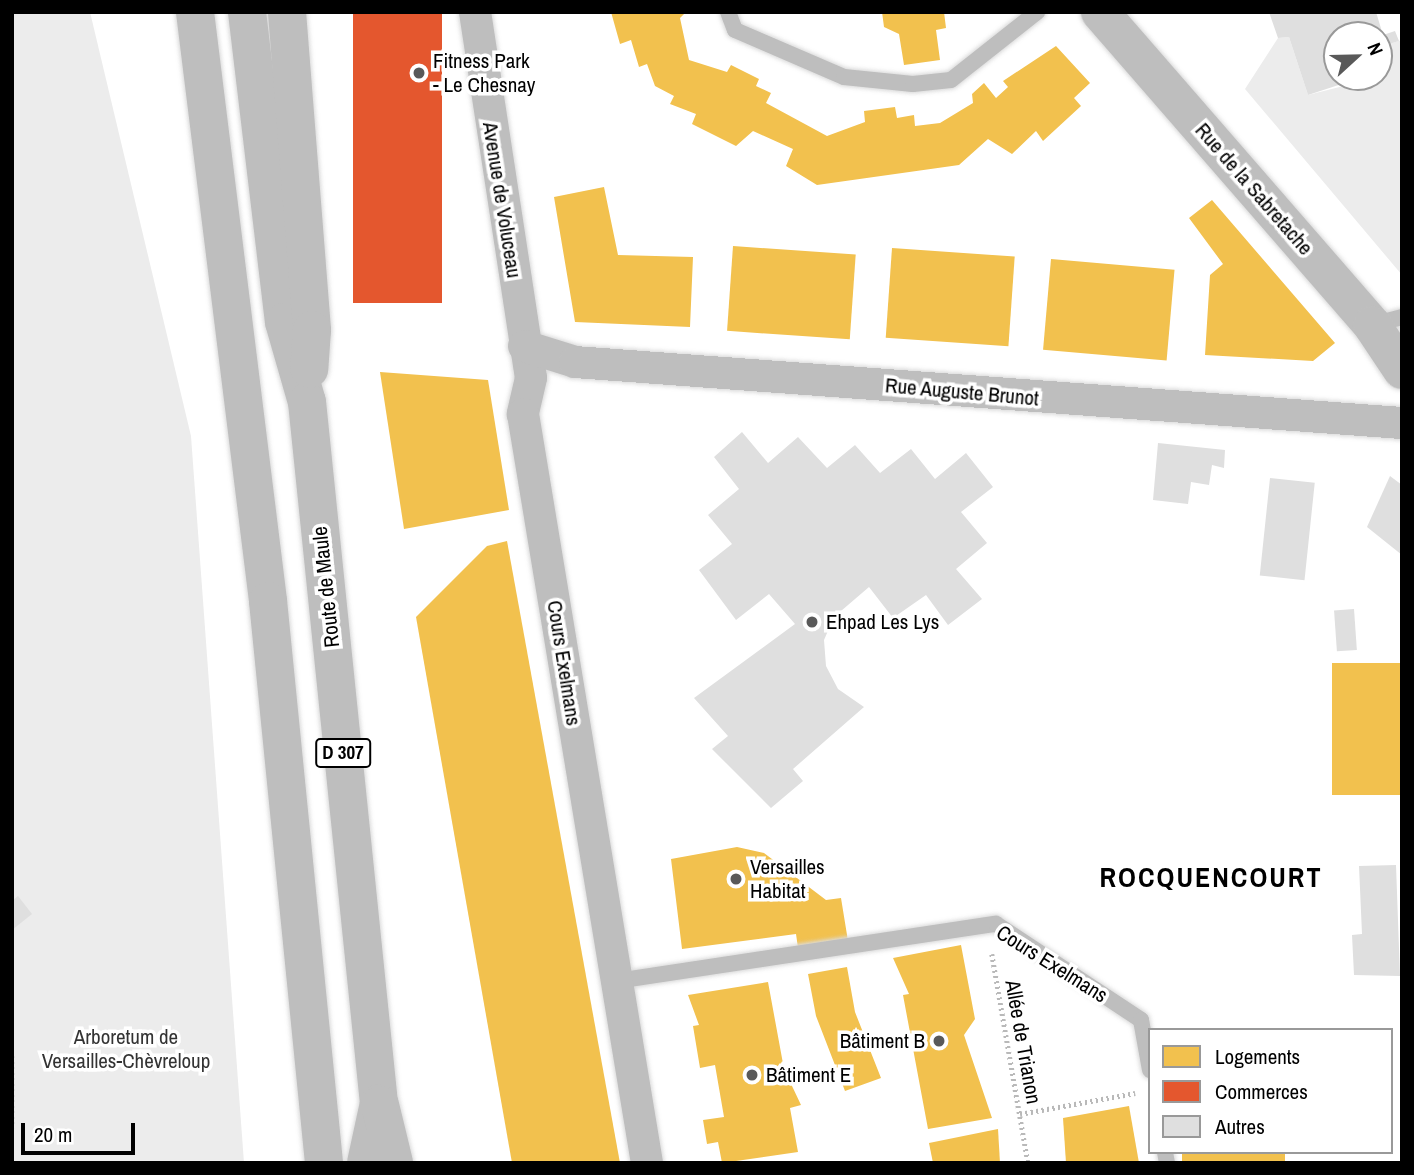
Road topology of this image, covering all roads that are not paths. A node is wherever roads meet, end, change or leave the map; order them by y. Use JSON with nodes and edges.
{"nodes":[{"id":1,"x":195,"y":12,"type":"edge"},
{"id":2,"x":247,"y":12,"type":"edge"},
{"id":3,"x":286,"y":12,"type":"edge"},
{"id":4,"x":475,"y":12,"type":"edge"},
{"id":5,"x":728,"y":12,"type":"edge"},
{"id":6,"x":1037,"y":12,"type":"edge"},
{"id":7,"x":1100,"y":12,"type":"edge"},
{"id":8,"x":1387,"y":321,"type":"edge"},
{"id":9,"x":524,"y":346,"type":"junction"},
{"id":10,"x":1402,"y":370,"type":"edge"},
{"id":11,"x":307,"y":402,"type":"junction"},
{"id":12,"x":1402,"y":423,"type":"edge"},
{"id":13,"x":617,"y":981,"type":"junction"},
{"id":14,"x":1148,"y":1059,"type":"edge"},
{"id":15,"x":379,"y":1103,"type":"junction"},
{"id":16,"x":322,"y":1159,"type":"edge"},
{"id":17,"x":366,"y":1163,"type":"edge"},
{"id":18,"x":394,"y":1163,"type":"edge"},
{"id":19,"x":647,"y":1163,"type":"edge"}],
"edges":[{"from":1,"to":16,"type":"main road","number":"D 307"},
{"from":2,"to":11,"type":"main road","name":"Route de Maule"},
{"from":3,"to":11,"type":"main road"},
{"from":4,"to":9,"type":"street","name":"Avenue de Voluceau"},
{"from":5,"to":6,"type":"lane"},
{"from":7,"to":8,"type":"main road","name":"Rue de la Sabretache"},
{"from":8,"to":10,"type":"main road","name":"Rue de la Sabretache"},
{"from":9,"to":12,"type":"street","name":"Rue Auguste Brunot"},
{"from":9,"to":13,"type":"street","name":"Cours Exelmans"},
{"from":11,"to":15,"type":"main road","name":"Route de Maule","number":"D 307"},
{"from":13,"to":14,"type":"lane","name":"Cours Exelmans"},
{"from":13,"to":19,"type":"street","name":"Cours Exelmans"},
{"from":15,"to":17,"type":"main road","name":"Route de Maule","number":"D 307"},
{"from":15,"to":18,"type":"main road","number":"D 307"}]}
